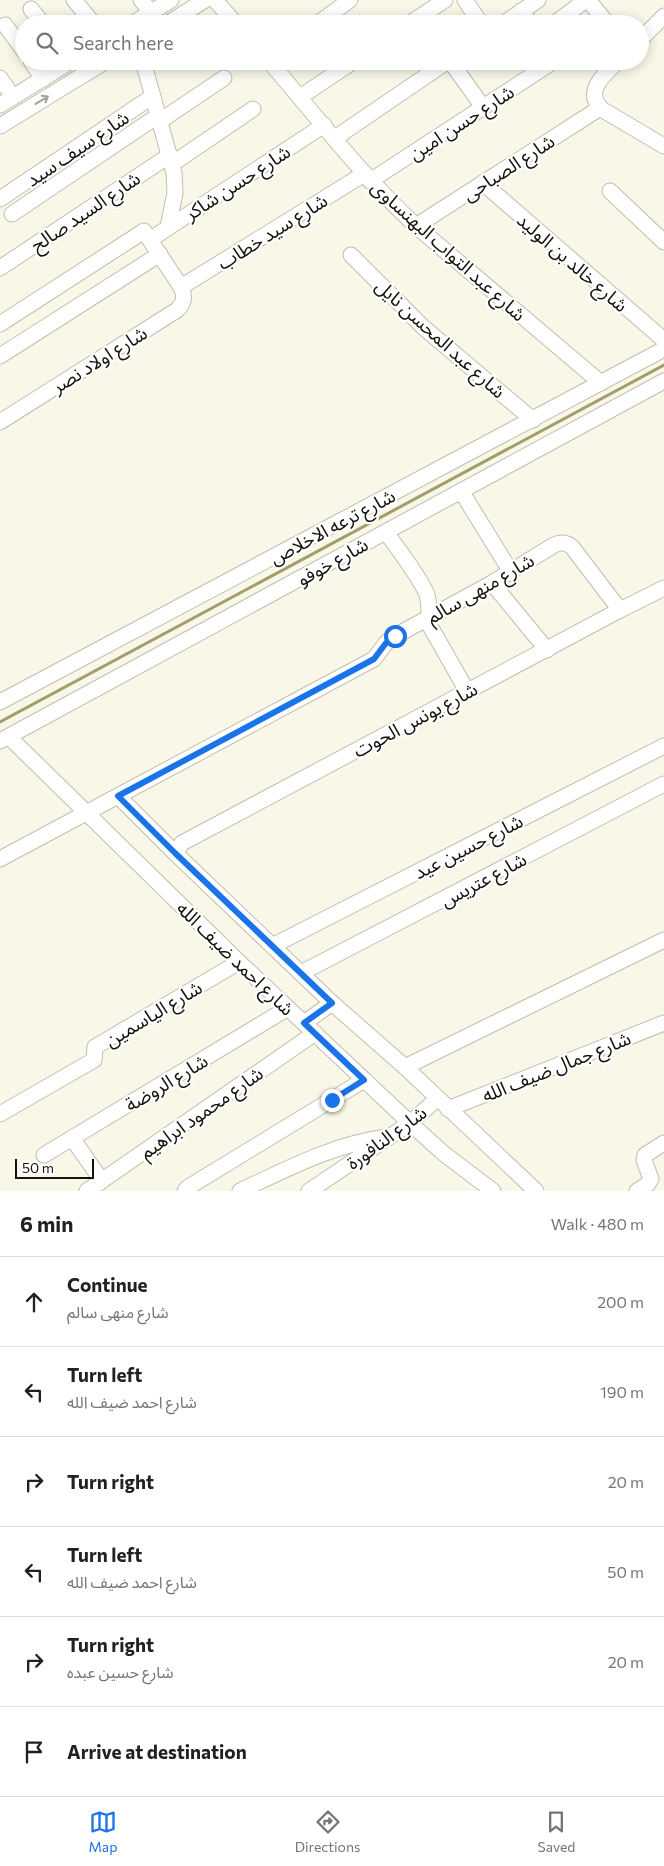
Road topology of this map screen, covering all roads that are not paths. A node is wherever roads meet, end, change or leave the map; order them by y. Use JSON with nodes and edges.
{"nodes":[{"id":1,"x":74,"y":0,"type":"edge"},
{"id":2,"x":141,"y":0,"type":"edge"},
{"id":3,"x":171,"y":0,"type":"edge"},
{"id":4,"x":205,"y":0,"type":"edge"},
{"id":5,"x":215,"y":0,"type":"edge"},
{"id":6,"x":350,"y":0,"type":"edge"},
{"id":7,"x":445,"y":0,"type":"edge"},
{"id":8,"x":465,"y":0,"type":"edge"},
{"id":9,"x":538,"y":0,"type":"edge"},
{"id":10,"x":587,"y":0,"type":"edge"},
{"id":11,"x":31,"y":9,"type":"dead end"},
{"id":12,"x":521,"y":11,"type":"junction"},
{"id":13,"x":151,"y":12,"type":"junction"},
{"id":14,"x":36,"y":15,"type":"edge"},
{"id":15,"x":86,"y":15,"type":"edge"},
{"id":16,"x":146,"y":15,"type":"edge"},
{"id":17,"x":181,"y":15,"type":"edge"},
{"id":18,"x":228,"y":15,"type":"edge"},
{"id":19,"x":329,"y":15,"type":"edge"},
{"id":20,"x":422,"y":15,"type":"edge"},
{"id":21,"x":475,"y":15,"type":"edge"},
{"id":22,"x":515,"y":15,"type":"edge"},
{"id":23,"x":524,"y":15,"type":"edge"},
{"id":24,"x":566,"y":15,"type":"edge"},
{"id":25,"x":600,"y":15,"type":"edge"},
{"id":26,"x":664,"y":16,"type":"edge"},
{"id":27,"x":5,"y":25,"type":"dead end"},
{"id":28,"x":649,"y":31,"type":"edge"},
{"id":29,"x":15,"y":39,"type":"edge"},
{"id":30,"x":36,"y":70,"type":"edge"},
{"id":31,"x":58,"y":70,"type":"edge"},
{"id":32,"x":91,"y":70,"type":"edge"},
{"id":33,"x":146,"y":70,"type":"edge"},
{"id":34,"x":277,"y":70,"type":"edge"},
{"id":35,"x":340,"y":70,"type":"edge"},
{"id":36,"x":436,"y":70,"type":"edge"},
{"id":37,"x":456,"y":70,"type":"edge"},
{"id":38,"x":540,"y":70,"type":"edge"},
{"id":39,"x":609,"y":70,"type":"edge"},
{"id":40,"x":0,"y":78,"type":"edge"},
{"id":41,"x":224,"y":78,"type":"dead end"},
{"id":42,"x":43,"y":79,"type":"junction"},
{"id":43,"x":153,"y":96,"type":"junction"},
{"id":44,"x":13,"y":97,"type":"junction"},
{"id":45,"x":300,"y":97,"type":"junction"},
{"id":46,"x":0,"y":105,"type":"edge"},
{"id":47,"x":484,"y":107,"type":"junction"},
{"id":48,"x":600,"y":108,"type":"junction"},
{"id":49,"x":253,"y":109,"type":"dead end"},
{"id":50,"x":160,"y":118,"type":"junction"},
{"id":51,"x":324,"y":125,"type":"junction"},
{"id":52,"x":0,"y":126,"type":"edge"},
{"id":53,"x":335,"y":138,"type":"junction"},
{"id":54,"x":664,"y":146,"type":"edge"},
{"id":55,"x":171,"y":159,"type":"junction"},
{"id":56,"x":367,"y":178,"type":"junction"},
{"id":57,"x":483,"y":183,"type":"junction"},
{"id":58,"x":610,"y":191,"type":"dead end"},
{"id":59,"x":0,"y":199,"type":"edge"},
{"id":60,"x":12,"y":214,"type":"dead end"},
{"id":61,"x":416,"y":226,"type":"junction"},
{"id":62,"x":168,"y":227,"type":"junction"},
{"id":63,"x":148,"y":235,"type":"junction"},
{"id":64,"x":664,"y":242,"type":"edge"},
{"id":65,"x":160,"y":254,"type":"junction"},
{"id":66,"x":351,"y":255,"type":"dead end"},
{"id":67,"x":0,"y":268,"type":"edge"},
{"id":68,"x":181,"y":287,"type":"junction"},
{"id":69,"x":0,"y":324,"type":"edge"},
{"id":70,"x":664,"y":340,"type":"edge"},
{"id":71,"x":664,"y":349,"type":"edge"},
{"id":72,"x":0,"y":356,"type":"edge"},
{"id":73,"x":664,"y":380,"type":"edge"},
{"id":74,"x":601,"y":383,"type":"junction"},
{"id":75,"x":533,"y":420,"type":"junction"},
{"id":76,"x":0,"y":422,"type":"edge"},
{"id":77,"x":461,"y":491,"type":"junction"},
{"id":78,"x":386,"y":532,"type":"junction"},
{"id":79,"x":511,"y":572,"type":"junction"},
{"id":80,"x":492,"y":583,"type":"junction"},
{"id":81,"x":662,"y":589,"type":"edge"},
{"id":82,"x":620,"y":610,"type":"junction"},
{"id":83,"x":428,"y":617,"type":"junction"},
{"id":84,"x":546,"y":650,"type":"junction"},
{"id":85,"x":467,"y":691,"type":"junction"},
{"id":86,"x":0,"y":702,"type":"edge"},
{"id":87,"x":4,"y":739,"type":"edge"},
{"id":88,"x":664,"y":746,"type":"edge"},
{"id":89,"x":664,"y":784,"type":"edge"},
{"id":90,"x":118,"y":796,"type":"junction"},
{"id":91,"x":87,"y":812,"type":"junction"},
{"id":92,"x":175,"y":853,"type":"junction"},
{"id":93,"x":0,"y":859,"type":"edge"},
{"id":94,"x":664,"y":940,"type":"edge"},
{"id":95,"x":272,"y":946,"type":"junction"},
{"id":96,"x":239,"y":962,"type":"junction"},
{"id":97,"x":301,"y":973,"type":"junction"},
{"id":98,"x":332,"y":1003,"type":"junction"},
{"id":99,"x":288,"y":1008,"type":"junction"},
{"id":100,"x":664,"y":1023,"type":"edge"},
{"id":101,"x":310,"y":1028,"type":"junction"},
{"id":102,"x":404,"y":1067,"type":"junction"},
{"id":103,"x":364,"y":1080,"type":"junction"},
{"id":104,"x":437,"y":1098,"type":"junction"},
{"id":105,"x":448,"y":1109,"type":"junction"},
{"id":106,"x":0,"y":1114,"type":"edge"},
{"id":107,"x":410,"y":1123,"type":"junction"},
{"id":108,"x":388,"y":1137,"type":"junction"},
{"id":109,"x":72,"y":1138,"type":"junction"},
{"id":110,"x":664,"y":1143,"type":"edge"},
{"id":111,"x":44,"y":1156,"type":"dead end"},
{"id":112,"x":102,"y":1181,"type":"junction"},
{"id":113,"x":491,"y":1190,"type":"edge"},
{"id":114,"x":87,"y":1191,"type":"edge"},
{"id":115,"x":185,"y":1191,"type":"edge"},
{"id":116,"x":240,"y":1191,"type":"edge"},
{"id":117,"x":309,"y":1191,"type":"edge"},
{"id":118,"x":536,"y":1191,"type":"edge"},
{"id":119,"x":637,"y":1191,"type":"edge"}],
"edges":[{"from":1,"to":15,"type":"street"},
{"from":2,"to":13,"type":"street"},
{"from":3,"to":13,"type":"street"},
{"from":4,"to":17,"type":"street"},
{"from":5,"to":18,"type":"street"},
{"from":6,"to":19,"type":"street"},
{"from":7,"to":20,"type":"street"},
{"from":8,"to":21,"type":"street"},
{"from":9,"to":12,"type":"street"},
{"from":10,"to":24,"type":"street"},
{"from":10,"to":25,"type":"street"},
{"from":11,"to":14,"type":"street"},
{"from":12,"to":22,"type":"street"},
{"from":12,"to":23,"type":"street"},
{"from":13,"to":16,"type":"street"},
{"from":26,"to":28,"type":"street"},
{"from":27,"to":29,"type":"street"},
{"from":30,"to":42,"type":"street"},
{"from":31,"to":42,"type":"street"},
{"from":52,"to":32,"type":"street","one_way":true},
{"from":33,"to":43,"type":"street"},
{"from":34,"to":45,"type":"street","name":"شارع عبد التواب البهنساوى"},
{"from":35,"to":45,"type":"street"},
{"from":36,"to":53,"type":"street"},
{"from":37,"to":47,"type":"street"},
{"from":38,"to":47,"type":"street","name":"شارع حسن امين"},
{"from":39,"to":48,"type":"street"},
{"from":40,"to":44,"type":"street"},
{"from":41,"to":50,"type":"street"},
{"from":42,"to":44,"type":"street"},
{"from":43,"to":50,"type":"street"},
{"from":43,"to":59,"type":"street","name":"شارع سيف سيد"},
{"from":44,"to":46,"type":"street"},
{"from":45,"to":51,"type":"street","name":"شارع عبد التواب البهنساوى"},
{"from":47,"to":56,"type":"street","name":"شارع حسن امين"},
{"from":48,"to":54,"type":"street"},
{"from":48,"to":57,"type":"street","name":"شارع الصباحى"},
{"from":49,"to":55,"type":"street","name":"شارع السيد صالح"},
{"from":50,"to":55,"type":"street"},
{"from":50,"to":60,"type":"street"},
{"from":51,"to":53,"type":"street","name":"شارع عبد التواب البهنساوى"},
{"from":51,"to":62,"type":"street","name":"شارع حسن شاكر"},
{"from":53,"to":56,"type":"street","name":"شارع عبد التواب البهنساوى"},
{"from":55,"to":62,"type":"street"},
{"from":55,"to":67,"type":"street","name":"شارع السيد صالح"},
{"from":56,"to":61,"type":"street","name":"شارع عبد التواب البهنساوى"},
{"from":56,"to":68,"type":"street","name":"شارع سيد خطاب"},
{"from":57,"to":61,"type":"street","name":"شارع الصباحى"},
{"from":57,"to":70,"type":"street","name":"شارع خالد بن الوليد"},
{"from":58,"to":64,"type":"street"},
{"from":61,"to":74,"type":"street","name":"شارع عبد التواب البهنساوى"},
{"from":62,"to":63,"type":"street","name":"شارع حسن شاكر"},
{"from":63,"to":65,"type":"street"},
{"from":63,"to":69,"type":"street","name":"شارع حسن شاكر"},
{"from":65,"to":68,"type":"street"},
{"from":65,"to":72,"type":"street"},
{"from":66,"to":75,"type":"street","name":"شارع عبد المحسن نايل"},
{"from":68,"to":76,"type":"street","name":"شارع اولاد نصر"},
{"from":71,"to":74,"type":"street","name":"شارع ترعه الاخلاص"},
{"from":73,"to":77,"type":"street","name":"شارع خوفو"},
{"from":74,"to":75,"type":"street","name":"شارع ترعه الاخلاص"},
{"from":75,"to":86,"type":"street","name":"شارع ترعه الاخلاص"},
{"from":77,"to":78,"type":"street","name":"شارع خوفو"},
{"from":77,"to":79,"type":"street"},
{"from":78,"to":83,"type":"street"},
{"from":78,"to":87,"type":"street","name":"شارع خوفو"},
{"from":79,"to":80,"type":"street","name":"شارع منهى سالم"},
{"from":79,"to":82,"type":"street","name":"شارع منهى سالم"},
{"from":80,"to":83,"type":"street","name":"شارع منهى سالم"},
{"from":80,"to":84,"type":"street"},
{"from":81,"to":82,"type":"street","name":"شارع يونس الحوت"},
{"from":82,"to":84,"type":"street","name":"شارع يونس الحوت"},
{"from":83,"to":85,"type":"street"},
{"from":83,"to":90,"type":"street","name":"شارع منهى سالم"},
{"from":84,"to":85,"type":"street","name":"شارع يونس الحوت"},
{"from":85,"to":92,"type":"street","name":"شارع يونس الحوت"},
{"from":87,"to":91,"type":"street","name":"شارع احمد ضيف الله"},
{"from":88,"to":95,"type":"street","name":"شارع حسين عيد"},
{"from":89,"to":97,"type":"street","name":"شارع عتريس"},
{"from":90,"to":91,"type":"street","name":"شارع منهى سالم"},
{"from":90,"to":92,"type":"street","name":"شارع احمد ضيف الله"},
{"from":91,"to":93,"type":"street","name":"شارع منهى سالم"},
{"from":91,"to":96,"type":"street","name":"شارع احمد ضيف الله"},
{"from":92,"to":95,"type":"street","name":"شارع احمد ضيف الله"},
{"from":94,"to":102,"type":"street"},
{"from":95,"to":97,"type":"street","name":"شارع احمد ضيف الله"},
{"from":96,"to":99,"type":"street","name":"شارع احمد ضيف الله"},
{"from":96,"to":106,"type":"street","name":"شارع الياسمين"},
{"from":97,"to":98,"type":"street","name":"شارع احمد ضيف الله"},
{"from":98,"to":101,"type":"street","name":"شارع محمود ابراهيم"},
{"from":98,"to":102,"type":"street","name":"شارع احمد ضيف الله"},
{"from":99,"to":101,"type":"street","name":"شارع احمد ضيف الله"},
{"from":99,"to":109,"type":"street","name":"شارع الروضة"},
{"from":100,"to":105,"type":"street","name":"شارع جمال ضيف الله"},
{"from":101,"to":103,"type":"street","name":"شارع احمد ضيف الله"},
{"from":101,"to":112,"type":"street","name":"شارع محمود ابراهيم"},
{"from":102,"to":104,"type":"street","name":"شارع احمد ضيف الله"},
{"from":103,"to":107,"type":"street","name":"شارع احمد ضيف الله"},
{"from":103,"to":115,"type":"street"},
{"from":104,"to":105,"type":"street","name":"شارع احمد ضيف الله"},
{"from":104,"to":107,"type":"street","name":"شارع النافورة"},
{"from":105,"to":118,"type":"street","name":"شارع احمد ضيف الله"},
{"from":107,"to":108,"type":"street","name":"شارع النافورة"},
{"from":107,"to":113,"type":"street","name":"شارع احمد ضيف الله"},
{"from":108,"to":116,"type":"street"},
{"from":108,"to":117,"type":"street","name":"شارع النافورة"},
{"from":109,"to":111,"type":"street","name":"شارع الروضة"},
{"from":109,"to":112,"type":"street"},
{"from":110,"to":119,"type":"street"},
{"from":112,"to":114,"type":"street","name":"شارع محمود ابراهيم"}]}
